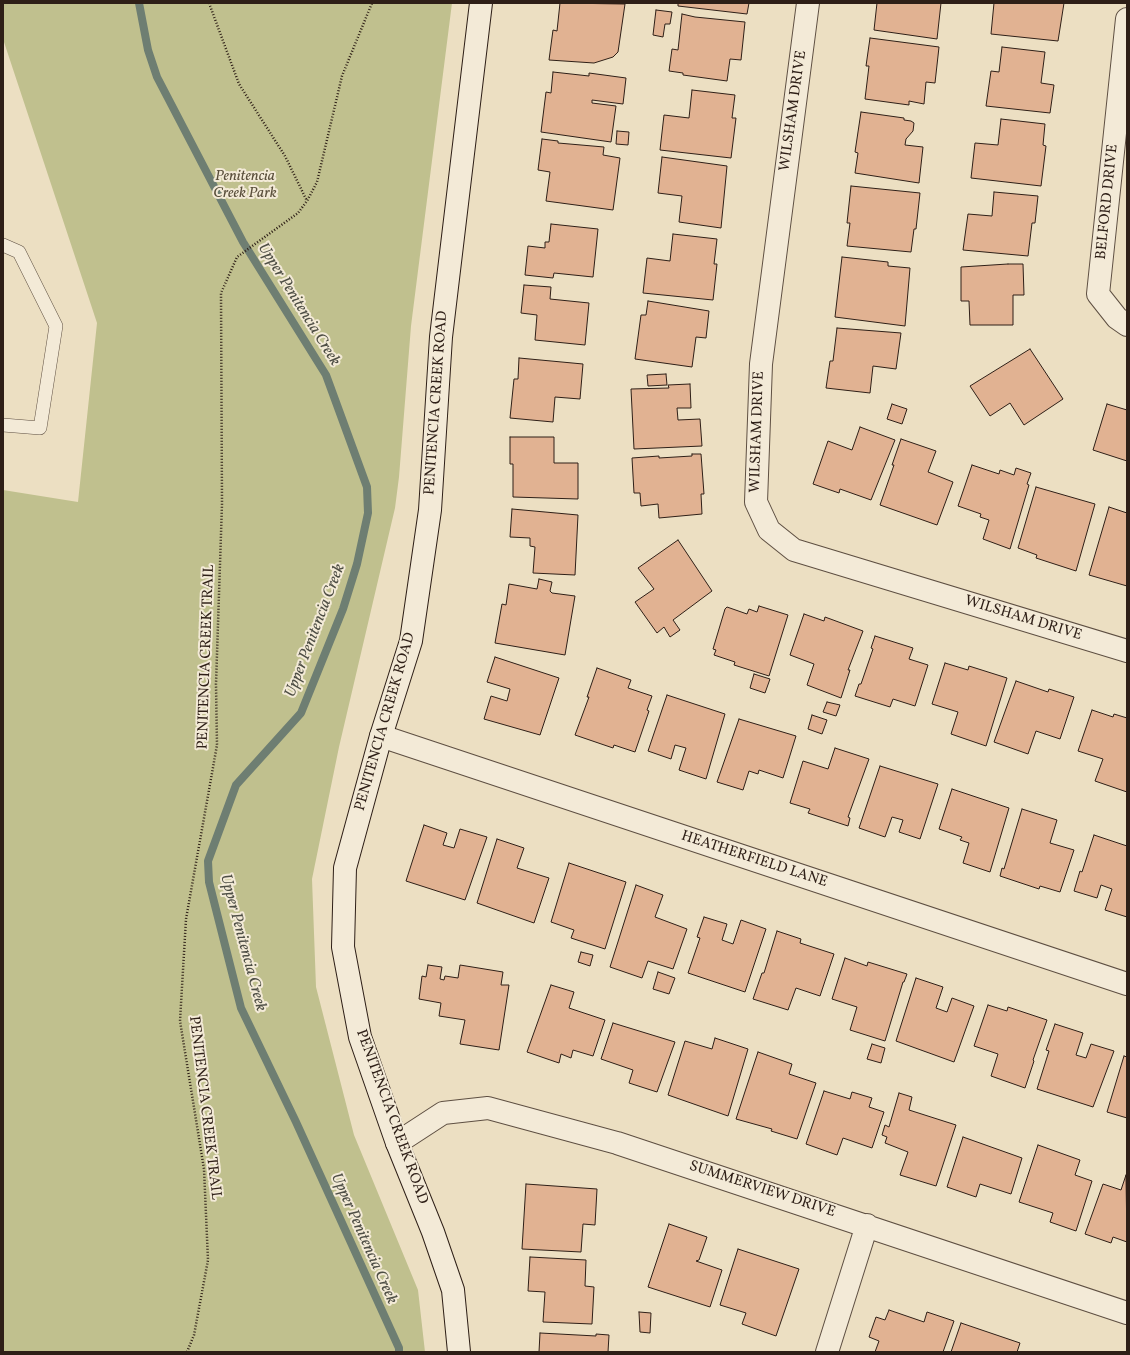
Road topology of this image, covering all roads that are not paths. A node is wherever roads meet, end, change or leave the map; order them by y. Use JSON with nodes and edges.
{"nodes":[{"id":1,"x":481,"y":3,"type":"edge"},
{"id":2,"x":808,"y":3,"type":"edge"},
{"id":3,"x":1127,"y":19,"type":"edge"},
{"id":4,"x":3,"y":245,"type":"edge"},
{"id":5,"x":1127,"y":325,"type":"edge"},
{"id":6,"x":3,"y":425,"type":"edge"},
{"id":7,"x":1127,"y":651,"type":"edge"},
{"id":8,"x":381,"y":736,"type":"junction"},
{"id":9,"x":1127,"y":984,"type":"edge"},
{"id":10,"x":397,"y":1142,"type":"junction"},
{"id":11,"x":867,"y":1225,"type":"junction"},
{"id":12,"x":1127,"y":1313,"type":"edge"},
{"id":13,"x":459,"y":1352,"type":"edge"},
{"id":14,"x":827,"y":1352,"type":"edge"}],
"edges":[{"from":1,"to":8,"type":"street","name":"PENITENCIA CREEK ROAD"},
{"from":2,"to":7,"type":"street","name":"WILSHAM DRIVE"},
{"from":3,"to":5,"type":"street","name":"BELFORD DRIVE"},
{"from":4,"to":6,"type":"lane"},
{"from":8,"to":9,"type":"street","name":"HEATHERFIELD LANE"},
{"from":8,"to":10,"type":"street","name":"PENITENCIA CREEK ROAD"},
{"from":10,"to":11,"type":"street","name":"SUMMERVIEW DRIVE"},
{"from":10,"to":13,"type":"street","name":"PENITENCIA CREEK ROAD"},
{"from":11,"to":12,"type":"street","name":"SUMMERVIEW DRIVE"},
{"from":11,"to":14,"type":"street"}]}
